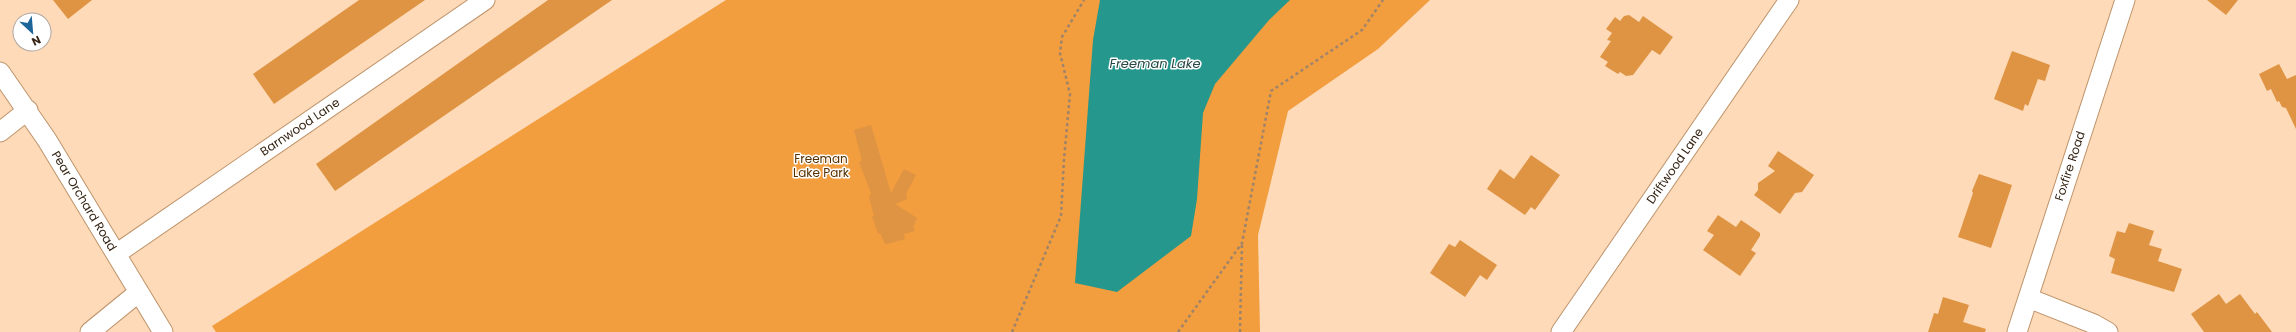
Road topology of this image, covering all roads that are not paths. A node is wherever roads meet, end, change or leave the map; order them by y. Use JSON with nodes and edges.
{"nodes":[{"id":1,"x":485,"y":0,"type":"edge"},
{"id":2,"x":1789,"y":0,"type":"edge"},
{"id":3,"x":2125,"y":0,"type":"edge"},
{"id":4,"x":0,"y":72,"type":"edge"},
{"id":5,"x":28,"y":110,"type":"junction"},
{"id":6,"x":0,"y":132,"type":"edge"},
{"id":7,"x":116,"y":254,"type":"junction"},
{"id":8,"x":139,"y":292,"type":"junction"},
{"id":9,"x":2028,"y":298,"type":"junction"},
{"id":10,"x":90,"y":332,"type":"edge"},
{"id":11,"x":163,"y":332,"type":"edge"},
{"id":12,"x":1561,"y":332,"type":"edge"},
{"id":13,"x":2017,"y":332,"type":"edge"},
{"id":14,"x":2108,"y":332,"type":"edge"}],
"edges":[{"from":1,"to":7,"type":"street","name":"Barnwood Lane"},
{"from":2,"to":12,"type":"street","name":"Driftwood Lane"},
{"from":3,"to":9,"type":"street","name":"Foxfire Road"},
{"from":4,"to":5,"type":"street","name":"Pear Orchard Road"},
{"from":5,"to":6,"type":"street"},
{"from":5,"to":7,"type":"street","name":"Pear Orchard Road"},
{"from":7,"to":8,"type":"street","name":"Pear Orchard Road"},
{"from":8,"to":10,"type":"street"},
{"from":8,"to":11,"type":"street","name":"Pear Orchard Road"},
{"from":9,"to":13,"type":"street","name":"Foxfire Road"},
{"from":9,"to":14,"type":"street"}]}
